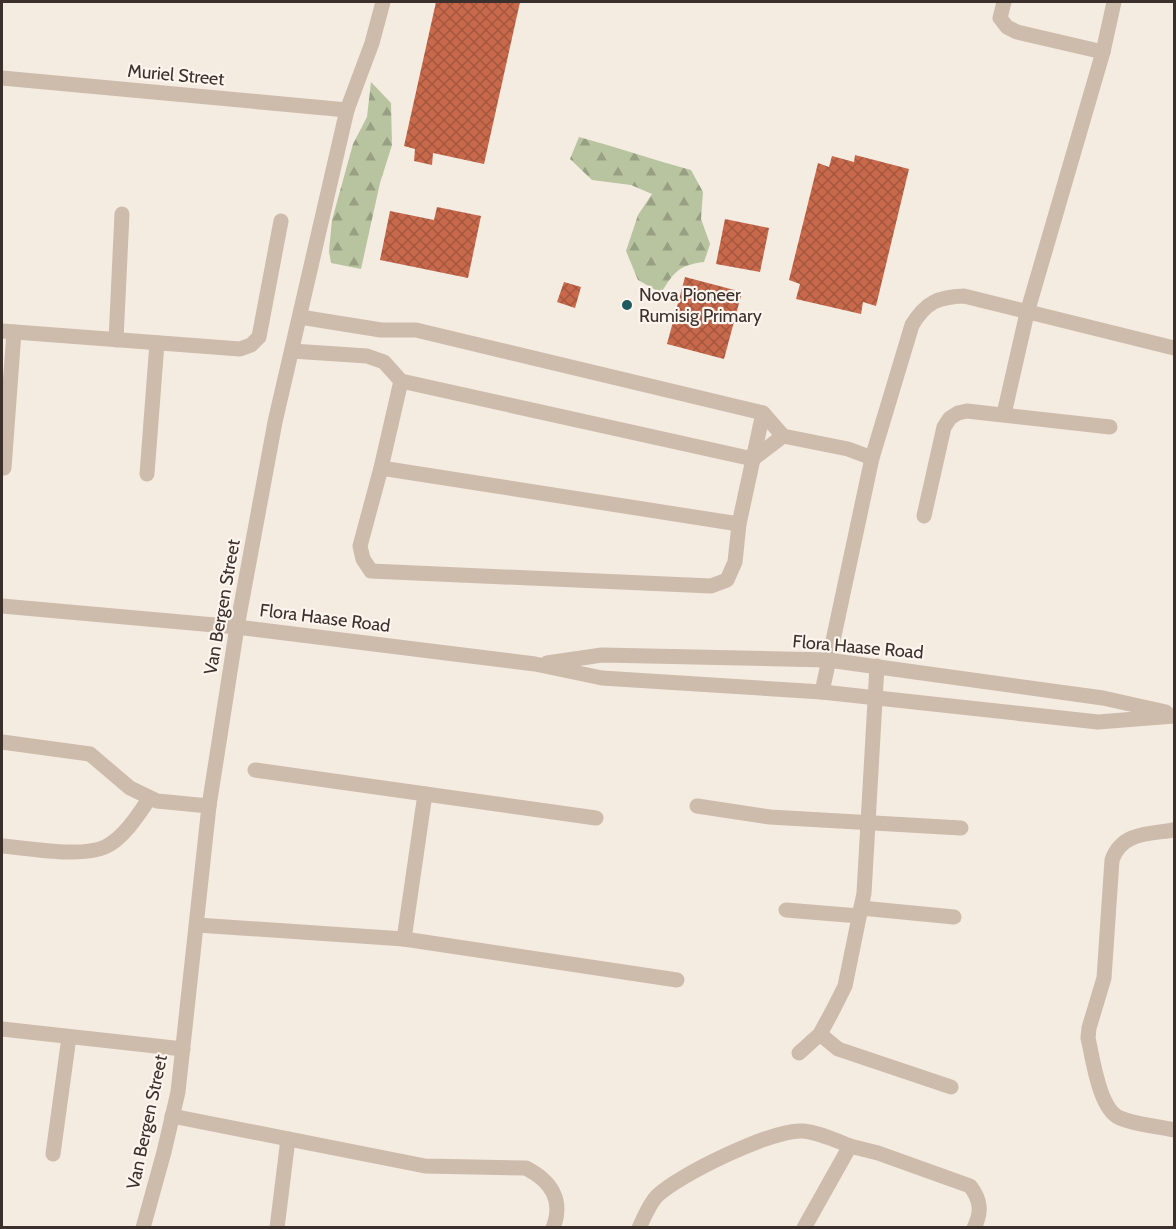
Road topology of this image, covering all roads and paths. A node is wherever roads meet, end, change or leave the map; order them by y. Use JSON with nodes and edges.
{"nodes":[{"id":1,"x":383,"y":2,"type":"edge"},
{"id":2,"x":1004,"y":2,"type":"edge"},
{"id":3,"x":1114,"y":2,"type":"edge"},
{"id":4,"x":1103,"y":52,"type":"junction"},
{"id":5,"x":2,"y":78,"type":"edge"},
{"id":6,"x":347,"y":110,"type":"junction"},
{"id":7,"x":122,"y":214,"type":"dead end"},
{"id":8,"x":281,"y":221,"type":"dead end"},
{"id":9,"x":1028,"y":313,"type":"junction"},
{"id":10,"x":300,"y":317,"type":"junction"},
{"id":11,"x":8,"y":332,"type":"edge"},
{"id":12,"x":117,"y":340,"type":"junction"},
{"id":13,"x":157,"y":343,"type":"junction"},
{"id":14,"x":1174,"y":348,"type":"edge"},
{"id":15,"x":292,"y":351,"type":"junction"},
{"id":16,"x":401,"y":381,"type":"junction"},
{"id":17,"x":763,"y":413,"type":"junction"},
{"id":18,"x":1004,"y":414,"type":"junction"},
{"id":19,"x":1110,"y":427,"type":"dead end"},
{"id":20,"x":783,"y":436,"type":"junction"},
{"id":21,"x":872,"y":458,"type":"junction"},
{"id":22,"x":753,"y":459,"type":"junction"},
{"id":23,"x":4,"y":468,"type":"dead end"},
{"id":24,"x":381,"y":468,"type":"junction"},
{"id":25,"x":147,"y":474,"type":"dead end"},
{"id":26,"x":924,"y":516,"type":"dead end"},
{"id":27,"x":739,"y":524,"type":"junction"},
{"id":28,"x":2,"y":606,"type":"edge"},
{"id":29,"x":237,"y":627,"type":"junction"},
{"id":30,"x":828,"y":660,"type":"junction"},
{"id":31,"x":535,"y":664,"type":"junction"},
{"id":32,"x":877,"y":666,"type":"junction"},
{"id":33,"x":822,"y":692,"type":"junction"},
{"id":34,"x":875,"y":698,"type":"junction"},
{"id":35,"x":1174,"y":715,"type":"edge"},
{"id":36,"x":2,"y":742,"type":"edge"},
{"id":37,"x":255,"y":770,"type":"dead end"},
{"id":38,"x":425,"y":794,"type":"junction"},
{"id":39,"x":149,"y":799,"type":"junction"},
{"id":40,"x":209,"y":806,"type":"junction"},
{"id":41,"x":697,"y":806,"type":"dead end"},
{"id":42,"x":596,"y":818,"type":"dead end"},
{"id":43,"x":868,"y":823,"type":"junction"},
{"id":44,"x":961,"y":828,"type":"dead end"},
{"id":45,"x":1174,"y":830,"type":"edge"},
{"id":46,"x":2,"y":846,"type":"edge"},
{"id":47,"x":786,"y":910,"type":"dead end"},
{"id":48,"x":860,"y":912,"type":"junction"},
{"id":49,"x":954,"y":917,"type":"dead end"},
{"id":50,"x":197,"y":925,"type":"junction"},
{"id":51,"x":404,"y":939,"type":"junction"},
{"id":52,"x":677,"y":980,"type":"dead end"},
{"id":53,"x":2,"y":1029,"type":"edge"},
{"id":54,"x":820,"y":1034,"type":"junction"},
{"id":55,"x":69,"y":1036,"type":"junction"},
{"id":56,"x":183,"y":1049,"type":"junction"},
{"id":57,"x":799,"y":1053,"type":"dead end"},
{"id":58,"x":951,"y":1087,"type":"dead end"},
{"id":59,"x":172,"y":1116,"type":"junction"},
{"id":60,"x":1174,"y":1130,"type":"edge"},
{"id":61,"x":288,"y":1139,"type":"junction"},
{"id":62,"x":850,"y":1146,"type":"junction"},
{"id":63,"x":52,"y":1154,"type":"dead end"},
{"id":64,"x":143,"y":1227,"type":"edge"},
{"id":65,"x":277,"y":1227,"type":"edge"},
{"id":66,"x":553,"y":1227,"type":"edge"},
{"id":67,"x":639,"y":1227,"type":"edge"},
{"id":68,"x":804,"y":1227,"type":"edge"},
{"id":69,"x":974,"y":1227,"type":"edge"}],
"edges":[{"from":1,"to":6,"type":"street","name":"Van Bergen Street"},
{"from":2,"to":4,"type":"street"},
{"from":3,"to":4,"type":"street"},
{"from":4,"to":9,"type":"street"},
{"from":5,"to":6,"type":"street","name":"Muriel Street"},
{"from":6,"to":10,"type":"street","name":"Van Bergen Street"},
{"from":7,"to":12,"type":"street"},
{"from":8,"to":13,"type":"street"},
{"from":9,"to":14,"type":"street"},
{"from":9,"to":18,"type":"street"},
{"from":9,"to":21,"type":"street"},
{"from":10,"to":15,"type":"street","name":"Van Bergen Street"},
{"from":10,"to":17,"type":"street"},
{"from":11,"to":12,"type":"street"},
{"from":11,"to":23,"type":"street"},
{"from":12,"to":13,"type":"street"},
{"from":13,"to":25,"type":"street"},
{"from":15,"to":16,"type":"street"},
{"from":15,"to":29,"type":"street","name":"Van Bergen Street"},
{"from":16,"to":22,"type":"street"},
{"from":16,"to":24,"type":"street"},
{"from":17,"to":20,"type":"street"},
{"from":17,"to":22,"type":"street"},
{"from":18,"to":19,"type":"street"},
{"from":18,"to":26,"type":"street"},
{"from":20,"to":21,"type":"street"},
{"from":20,"to":22,"type":"street"},
{"from":21,"to":30,"type":"street"},
{"from":22,"to":27,"type":"street"},
{"from":24,"to":27,"type":"street"},
{"from":24,"to":27,"type":"street"},
{"from":28,"to":29,"type":"street","name":"Flora Haase Road"},
{"from":29,"to":31,"type":"street","name":"Flora Haase Road"},
{"from":29,"to":40,"type":"street","name":"Van Bergen Street"},
{"from":30,"to":31,"type":"street","name":"Flora Haase Road"},
{"from":30,"to":32,"type":"street","name":"Flora Haase Road"},
{"from":30,"to":33,"type":"street"},
{"from":31,"to":33,"type":"street","name":"Flora Haase Road"},
{"from":32,"to":34,"type":"street"},
{"from":32,"to":35,"type":"street","name":"Flora Haase Road"},
{"from":33,"to":34,"type":"street","name":"Flora Haase Road"},
{"from":34,"to":35,"type":"street","name":"Flora Haase Road"},
{"from":34,"to":43,"type":"street"},
{"from":36,"to":39,"type":"street"},
{"from":37,"to":38,"type":"street"},
{"from":38,"to":42,"type":"street"},
{"from":38,"to":51,"type":"street"},
{"from":39,"to":40,"type":"street"},
{"from":39,"to":46,"type":"street"},
{"from":40,"to":50,"type":"street","name":"Van Bergen Street"},
{"from":41,"to":43,"type":"street"},
{"from":43,"to":44,"type":"street"},
{"from":43,"to":48,"type":"street"},
{"from":45,"to":60,"type":"street"},
{"from":47,"to":48,"type":"street"},
{"from":48,"to":49,"type":"street"},
{"from":48,"to":54,"type":"street"},
{"from":50,"to":51,"type":"street"},
{"from":50,"to":56,"type":"street","name":"Van Bergen Street"},
{"from":51,"to":52,"type":"street"},
{"from":53,"to":55,"type":"street"},
{"from":54,"to":57,"type":"street"},
{"from":54,"to":58,"type":"street"},
{"from":55,"to":56,"type":"street"},
{"from":55,"to":63,"type":"street"},
{"from":56,"to":59,"type":"street","name":"Van Bergen Street"},
{"from":59,"to":61,"type":"street"},
{"from":59,"to":64,"type":"street","name":"Van Bergen Street"},
{"from":61,"to":65,"type":"street"},
{"from":61,"to":66,"type":"street"},
{"from":62,"to":67,"type":"street"},
{"from":62,"to":68,"type":"street"},
{"from":62,"to":69,"type":"street"}]}
